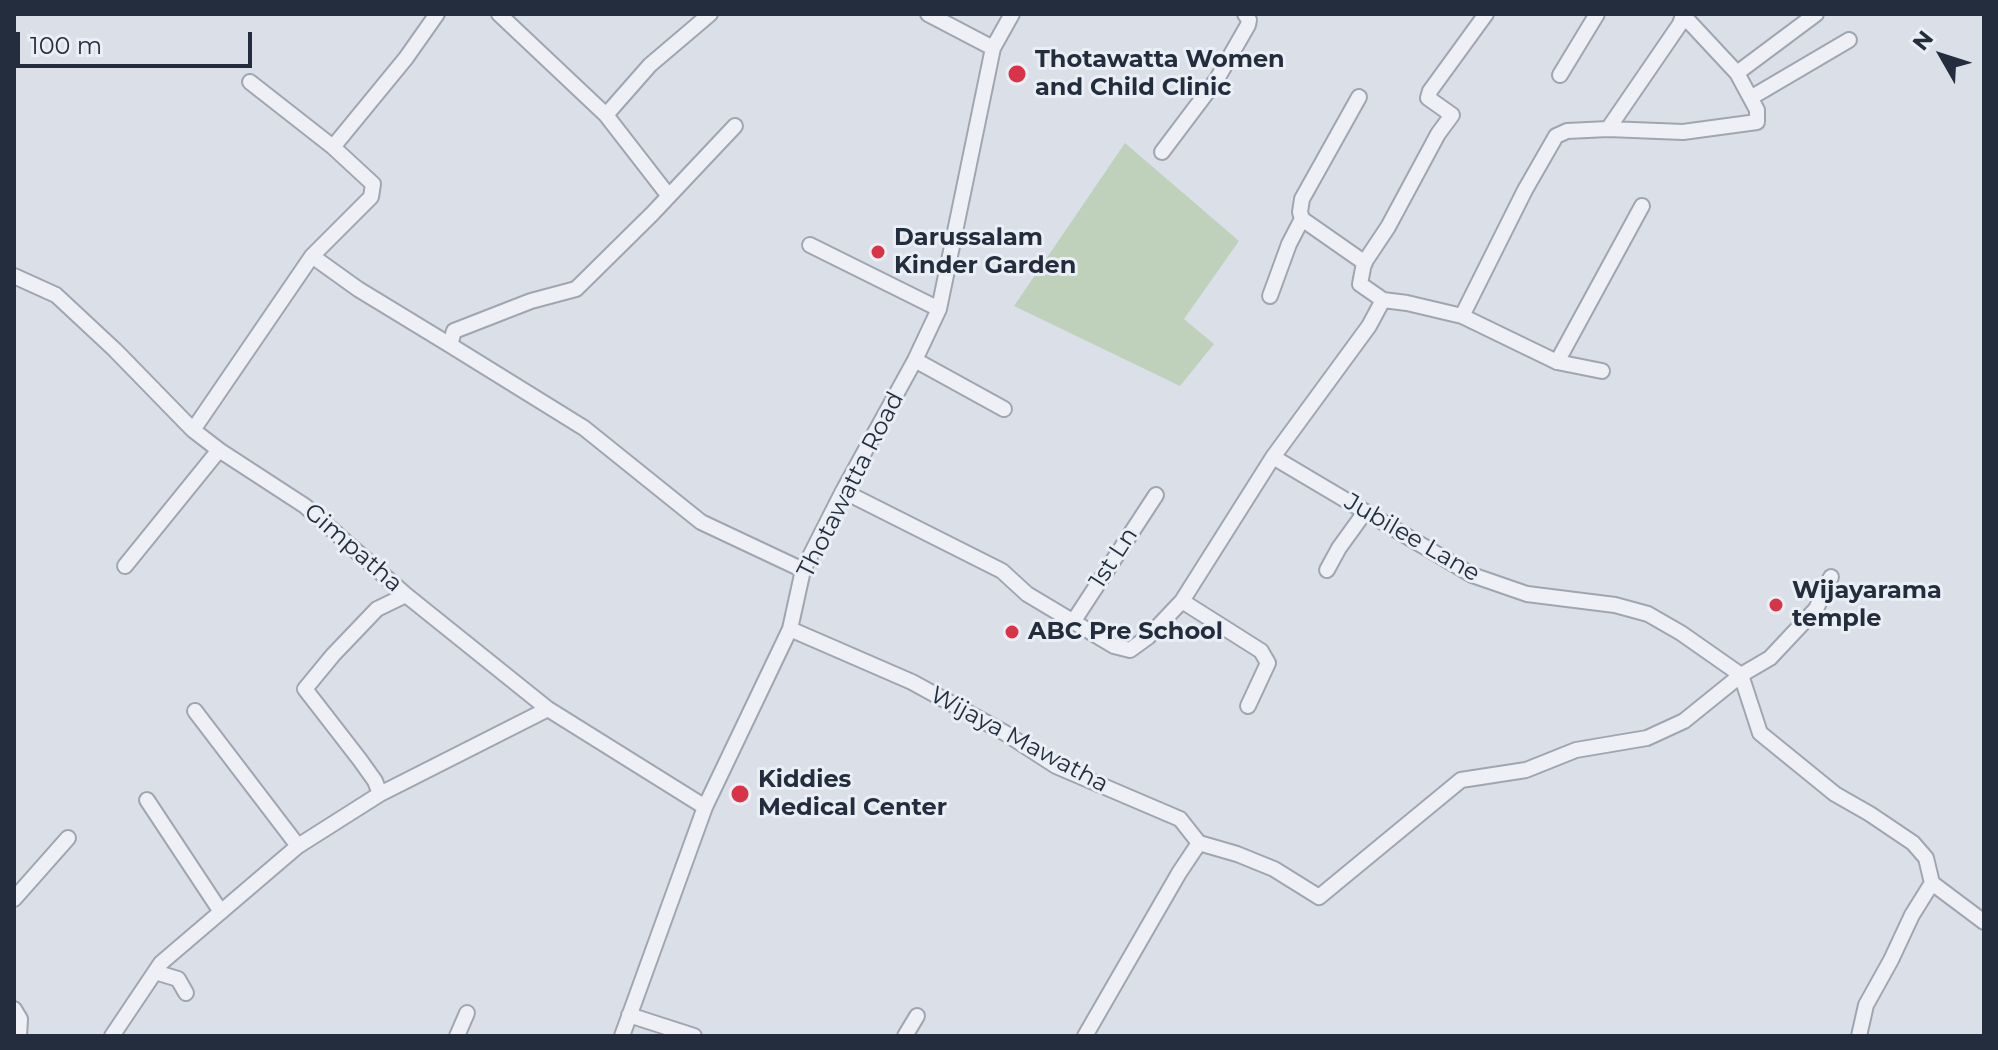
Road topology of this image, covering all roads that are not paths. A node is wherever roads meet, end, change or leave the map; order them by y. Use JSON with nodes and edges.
{"nodes":[{"id":1,"x":437,"y":14,"type":"edge"},
{"id":2,"x":499,"y":14,"type":"edge"},
{"id":3,"x":710,"y":14,"type":"edge"},
{"id":4,"x":928,"y":14,"type":"edge"},
{"id":5,"x":1012,"y":14,"type":"edge"},
{"id":6,"x":1245,"y":14,"type":"edge"},
{"id":7,"x":1486,"y":14,"type":"edge"},
{"id":8,"x":1597,"y":14,"type":"edge"},
{"id":9,"x":1816,"y":14,"type":"edge"},
{"id":10,"x":1683,"y":15,"type":"edge"},
{"id":11,"x":1849,"y":40,"type":"dead end"},
{"id":12,"x":993,"y":48,"type":"junction"},
{"id":13,"x":1737,"y":73,"type":"junction"},
{"id":14,"x":1560,"y":75,"type":"dead end"},
{"id":15,"x":250,"y":82,"type":"dead end"},
{"id":16,"x":1359,"y":97,"type":"dead end"},
{"id":17,"x":1752,"y":97,"type":"junction"},
{"id":18,"x":606,"y":115,"type":"junction"},
{"id":19,"x":735,"y":126,"type":"dead end"},
{"id":20,"x":1608,"y":129,"type":"junction"},
{"id":21,"x":333,"y":147,"type":"junction"},
{"id":22,"x":1162,"y":152,"type":"dead end"},
{"id":23,"x":668,"y":195,"type":"junction"},
{"id":24,"x":1642,"y":206,"type":"dead end"},
{"id":25,"x":1302,"y":219,"type":"junction"},
{"id":26,"x":810,"y":245,"type":"dead end"},
{"id":27,"x":312,"y":256,"type":"junction"},
{"id":28,"x":1365,"y":263,"type":"junction"},
{"id":29,"x":14,"y":276,"type":"edge"},
{"id":30,"x":1270,"y":296,"type":"dead end"},
{"id":31,"x":1383,"y":300,"type":"junction"},
{"id":32,"x":939,"y":309,"type":"junction"},
{"id":33,"x":1462,"y":316,"type":"junction"},
{"id":34,"x":450,"y":345,"type":"junction"},
{"id":35,"x":915,"y":360,"type":"junction"},
{"id":36,"x":1557,"y":362,"type":"junction"},
{"id":37,"x":1602,"y":371,"type":"dead end"},
{"id":38,"x":1004,"y":409,"type":"dead end"},
{"id":39,"x":193,"y":430,"type":"junction"},
{"id":40,"x":219,"y":450,"type":"junction"},
{"id":41,"x":1273,"y":457,"type":"junction"},
{"id":42,"x":843,"y":491,"type":"junction"},
{"id":43,"x":1156,"y":495,"type":"dead end"},
{"id":44,"x":1365,"y":512,"type":"junction"},
{"id":45,"x":125,"y":566,"type":"dead end"},
{"id":46,"x":803,"y":570,"type":"junction"},
{"id":47,"x":1327,"y":570,"type":"dead end"},
{"id":48,"x":1831,"y":577,"type":"dead end"},
{"id":49,"x":406,"y":595,"type":"junction"},
{"id":50,"x":1182,"y":601,"type":"junction"},
{"id":51,"x":1073,"y":622,"type":"junction"},
{"id":52,"x":790,"y":629,"type":"junction"},
{"id":53,"x":1741,"y":675,"type":"junction"},
{"id":54,"x":1248,"y":706,"type":"dead end"},
{"id":55,"x":548,"y":709,"type":"junction"},
{"id":56,"x":195,"y":711,"type":"dead end"},
{"id":57,"x":380,"y":794,"type":"junction"},
{"id":58,"x":147,"y":800,"type":"dead end"},
{"id":59,"x":705,"y":807,"type":"junction"},
{"id":60,"x":68,"y":838,"type":"dead end"},
{"id":61,"x":1199,"y":843,"type":"junction"},
{"id":62,"x":298,"y":846,"type":"junction"},
{"id":63,"x":1932,"y":883,"type":"junction"},
{"id":64,"x":14,"y":899,"type":"edge"},
{"id":65,"x":221,"y":912,"type":"junction"},
{"id":66,"x":1984,"y":922,"type":"edge"},
{"id":67,"x":155,"y":972,"type":"junction"},
{"id":68,"x":186,"y":993,"type":"dead end"},
{"id":69,"x":14,"y":1009,"type":"edge"},
{"id":70,"x":467,"y":1013,"type":"dead end"},
{"id":71,"x":629,"y":1015,"type":"junction"},
{"id":72,"x":917,"y":1016,"type":"dead end"},
{"id":73,"x":19,"y":1036,"type":"edge"},
{"id":74,"x":112,"y":1036,"type":"edge"},
{"id":75,"x":457,"y":1036,"type":"edge"},
{"id":76,"x":622,"y":1036,"type":"edge"},
{"id":77,"x":694,"y":1036,"type":"edge"},
{"id":78,"x":905,"y":1036,"type":"edge"},
{"id":79,"x":1085,"y":1036,"type":"edge"},
{"id":80,"x":1859,"y":1036,"type":"edge"}],
"edges":[{"from":1,"to":21,"type":"street"},
{"from":2,"to":18,"type":"street"},
{"from":3,"to":18,"type":"street"},
{"from":4,"to":12,"type":"street"},
{"from":5,"to":12,"type":"street","name":"Thotawatta Road"},
{"from":6,"to":22,"type":"street"},
{"from":7,"to":28,"type":"street"},
{"from":8,"to":14,"type":"street"},
{"from":9,"to":13,"type":"street"},
{"from":10,"to":13,"type":"street"},
{"from":10,"to":20,"type":"street"},
{"from":11,"to":17,"type":"street"},
{"from":12,"to":32,"type":"street","name":"Thotawatta Road"},
{"from":13,"to":17,"type":"street"},
{"from":15,"to":21,"type":"street"},
{"from":16,"to":25,"type":"street"},
{"from":17,"to":20,"type":"street"},
{"from":18,"to":23,"type":"street"},
{"from":19,"to":23,"type":"street"},
{"from":20,"to":33,"type":"street"},
{"from":21,"to":27,"type":"street"},
{"from":23,"to":34,"type":"street"},
{"from":24,"to":36,"type":"street"},
{"from":25,"to":28,"type":"street"},
{"from":25,"to":30,"type":"street"},
{"from":26,"to":32,"type":"street"},
{"from":27,"to":34,"type":"street"},
{"from":27,"to":39,"type":"street"},
{"from":28,"to":31,"type":"street"},
{"from":29,"to":39,"type":"street","name":"Gimpatha"},
{"from":31,"to":33,"type":"street"},
{"from":31,"to":41,"type":"street"},
{"from":32,"to":35,"type":"street","name":"Thotawatta Road"},
{"from":33,"to":36,"type":"street"},
{"from":34,"to":46,"type":"street"},
{"from":35,"to":38,"type":"street"},
{"from":35,"to":42,"type":"street","name":"Thotawatta Road"},
{"from":36,"to":37,"type":"street"},
{"from":39,"to":40,"type":"street","name":"Gimpatha"},
{"from":40,"to":45,"type":"street"},
{"from":40,"to":49,"type":"street","name":"Gimpatha"},
{"from":41,"to":44,"type":"street","name":"Jubilee Lane"},
{"from":41,"to":50,"type":"street"},
{"from":42,"to":46,"type":"street","name":"Thotawatta Road"},
{"from":42,"to":51,"type":"street"},
{"from":43,"to":51,"type":"street","name":"1st Ln"},
{"from":44,"to":47,"type":"street"},
{"from":44,"to":53,"type":"street","name":"Jubilee Lane"},
{"from":46,"to":52,"type":"street","name":"Thotawatta Road"},
{"from":48,"to":53,"type":"street"},
{"from":49,"to":55,"type":"street","name":"Gimpatha"},
{"from":49,"to":57,"type":"street"},
{"from":50,"to":51,"type":"street"},
{"from":50,"to":54,"type":"street"},
{"from":52,"to":59,"type":"street","name":"Thotawatta Road"},
{"from":52,"to":61,"type":"street","name":"Wijaya Mawatha"},
{"from":53,"to":61,"type":"street","name":"Wijaya Mawatha"},
{"from":53,"to":63,"type":"street"},
{"from":55,"to":57,"type":"street"},
{"from":55,"to":59,"type":"street","name":"Gimpatha"},
{"from":56,"to":62,"type":"street"},
{"from":57,"to":62,"type":"street"},
{"from":58,"to":65,"type":"street"},
{"from":59,"to":71,"type":"street","name":"Thotawatta Road"},
{"from":60,"to":64,"type":"street"},
{"from":61,"to":79,"type":"street"},
{"from":62,"to":65,"type":"street"},
{"from":63,"to":66,"type":"street"},
{"from":63,"to":80,"type":"street"},
{"from":65,"to":67,"type":"street"},
{"from":67,"to":68,"type":"street"},
{"from":67,"to":74,"type":"street"},
{"from":69,"to":73,"type":"street"},
{"from":70,"to":75,"type":"street"},
{"from":71,"to":76,"type":"street","name":"Thotawatta Road"},
{"from":71,"to":77,"type":"street"},
{"from":72,"to":78,"type":"street"}]}
